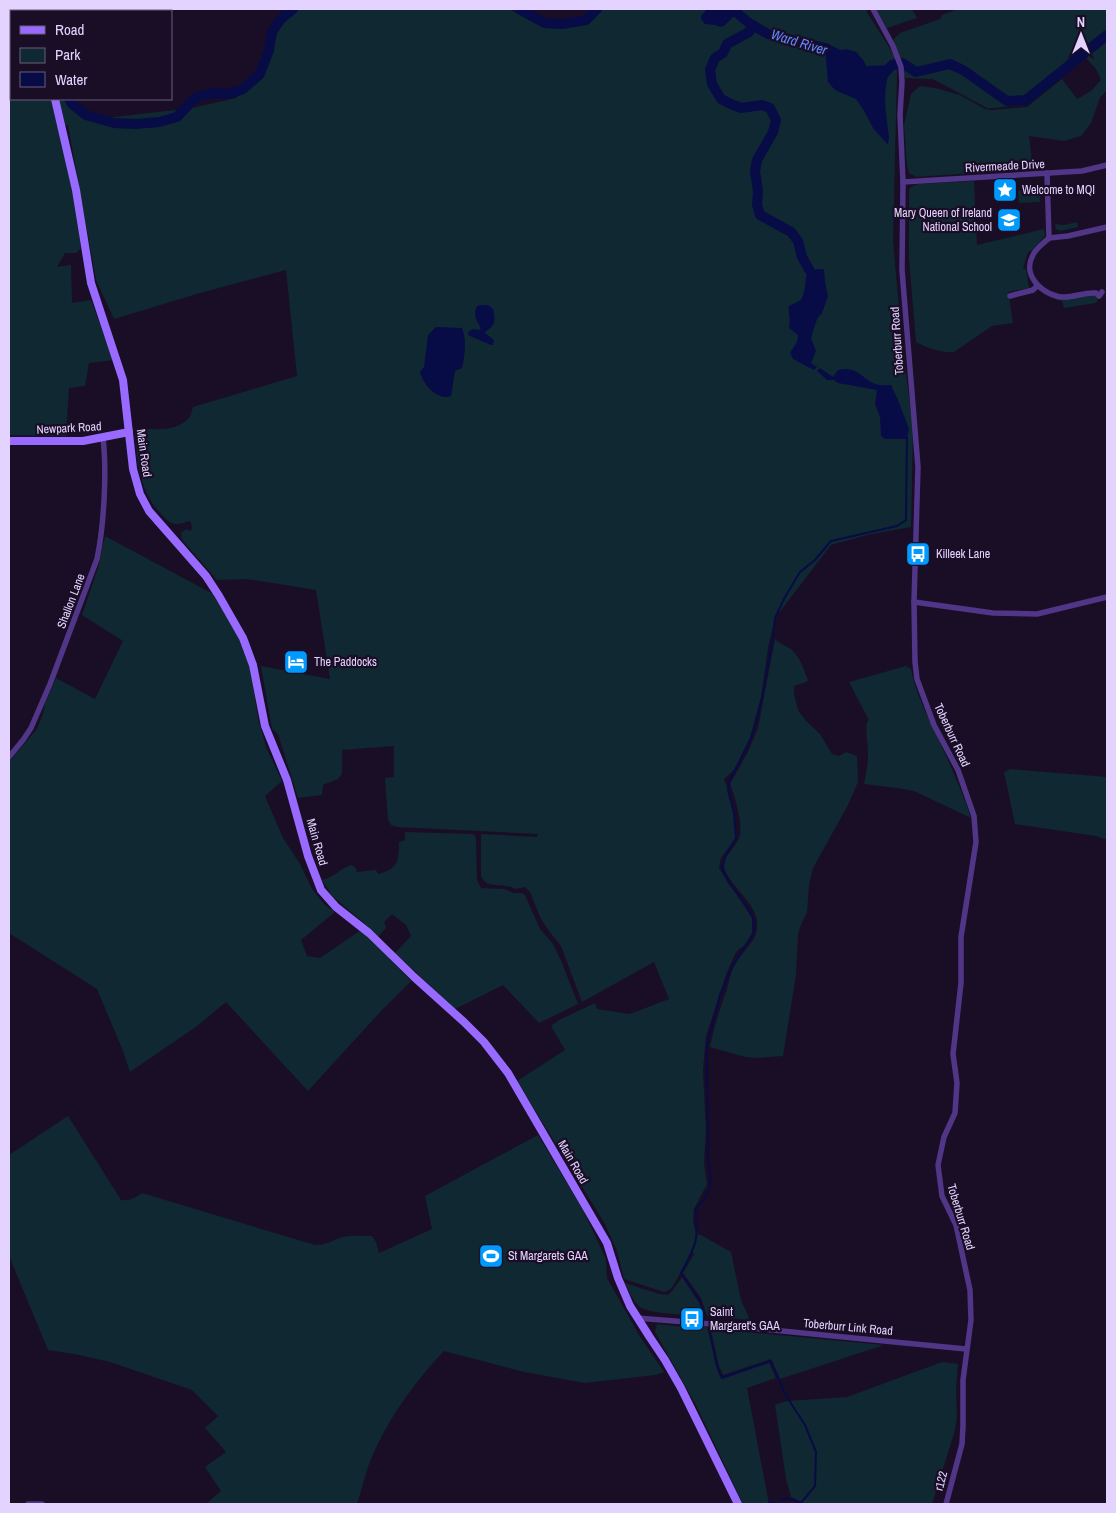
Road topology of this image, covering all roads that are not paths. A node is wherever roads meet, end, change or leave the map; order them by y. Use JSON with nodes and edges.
{"nodes":[{"id":1,"x":873,"y":9,"type":"edge"},
{"id":2,"x":55,"y":100,"type":"edge"},
{"id":3,"x":1107,"y":165,"type":"edge"},
{"id":4,"x":1046,"y":173,"type":"junction"},
{"id":5,"x":903,"y":182,"type":"junction"},
{"id":6,"x":1107,"y":227,"type":"edge"},
{"id":7,"x":1049,"y":238,"type":"junction"},
{"id":8,"x":1037,"y":286,"type":"junction"},
{"id":9,"x":1102,"y":292,"type":"dead end"},
{"id":10,"x":1013,"y":293,"type":"dead end"},
{"id":11,"x":129,"y":432,"type":"junction"},
{"id":12,"x":102,"y":438,"type":"junction"},
{"id":13,"x":9,"y":441,"type":"edge"},
{"id":14,"x":1107,"y":597,"type":"edge"},
{"id":15,"x":914,"y":602,"type":"junction"},
{"id":16,"x":9,"y":757,"type":"edge"},
{"id":17,"x":637,"y":1318,"type":"junction"},
{"id":18,"x":966,"y":1349,"type":"junction"},
{"id":19,"x":957,"y":1464,"type":"joint"},
{"id":20,"x":28,"y":1504,"type":"edge"},
{"id":21,"x":42,"y":1504,"type":"edge"},
{"id":22,"x":738,"y":1504,"type":"edge"},
{"id":23,"x":946,"y":1504,"type":"edge"}],
"edges":[{"from":1,"to":5,"type":"street","name":"Toberburr Road"},
{"from":2,"to":11,"type":"main road","name":"Main Road"},
{"from":3,"to":4,"type":"street","name":"Rivermeade Drive"},
{"from":4,"to":5,"type":"street","name":"Rivermeade Drive"},
{"from":4,"to":7,"type":"street"},
{"from":5,"to":15,"type":"street","name":"Toberburr Road"},
{"from":6,"to":7,"type":"street"},
{"from":7,"to":8,"type":"street"},
{"from":8,"to":9,"type":"street"},
{"from":8,"to":10,"type":"street"},
{"from":11,"to":12,"type":"main road","name":"Newpark Road"},
{"from":11,"to":17,"type":"main road","name":"Main Road"},
{"from":12,"to":13,"type":"main road","name":"Newpark Road"},
{"from":12,"to":16,"type":"street","name":"Shallon Lane"},
{"from":14,"to":15,"type":"street"},
{"from":15,"to":18,"type":"street","name":"Toberburr Road"},
{"from":17,"to":18,"type":"street","name":"Toberburr Link Road"},
{"from":17,"to":22,"type":"main road","name":"Main Road"},
{"from":18,"to":19,"type":"street","name":"Toberburr Road"},
{"from":19,"to":23,"type":"street","name":"r122"},
{"from":20,"to":21,"type":"street"}]}
